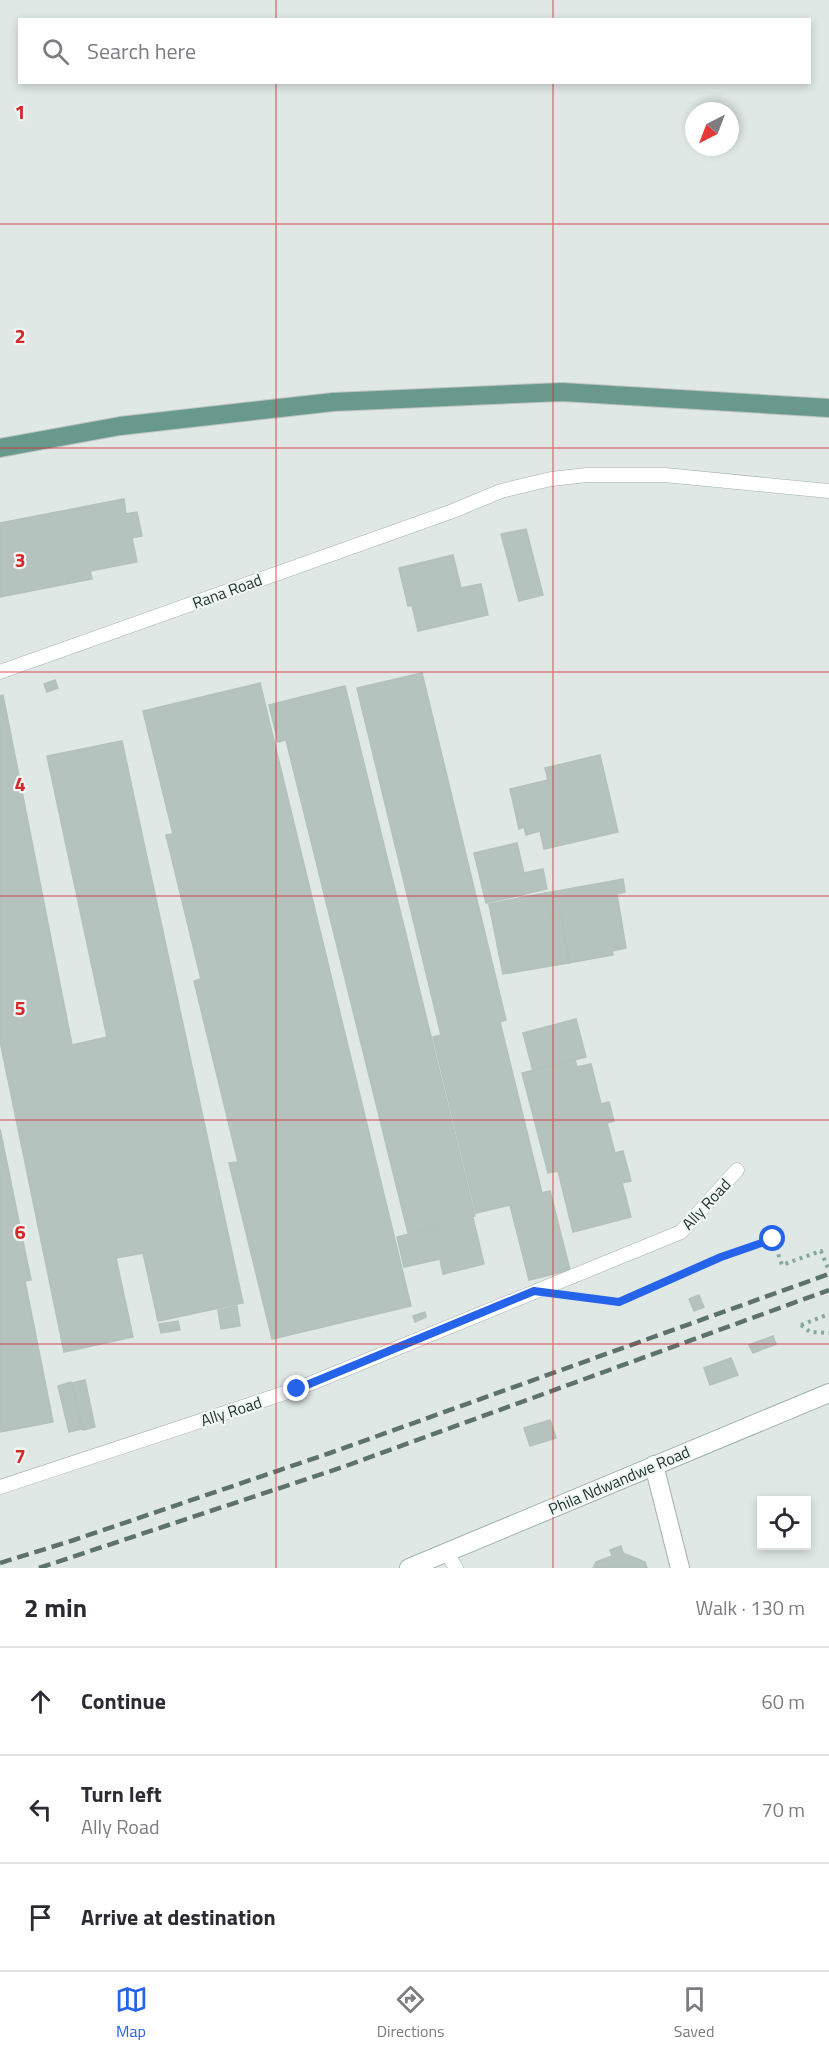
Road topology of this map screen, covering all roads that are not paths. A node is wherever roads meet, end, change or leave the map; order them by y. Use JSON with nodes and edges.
{"nodes":[{"id":1,"x":829,"y":408,"type":"edge"},
{"id":2,"x":0,"y":448,"type":"edge"},
{"id":3,"x":829,"y":491,"type":"edge"},
{"id":4,"x":0,"y":672,"type":"edge"},
{"id":5,"x":737,"y":1170,"type":"dead end"},
{"id":6,"x":829,"y":1393,"type":"edge"},
{"id":7,"x":654,"y":1465,"type":"junction"},
{"id":8,"x":0,"y":1487,"type":"edge"},
{"id":9,"x":446,"y":1552,"type":"junction"},
{"id":10,"x":409,"y":1568,"type":"edge"},
{"id":11,"x":456,"y":1568,"type":"edge"},
{"id":12,"x":680,"y":1568,"type":"edge"}],
"edges":[{"from":1,"to":2,"type":"main road"},
{"from":3,"to":4,"type":"lane","name":"Rana Road"},
{"from":5,"to":8,"type":"lane","name":"Ally Road"},
{"from":6,"to":7,"type":"street","name":"Phila Ndwandwe Road"},
{"from":7,"to":9,"type":"street","name":"Phila Ndwandwe Road"},
{"from":7,"to":12,"type":"street"},
{"from":9,"to":10,"type":"street","name":"Phila Ndwandwe Road"},
{"from":9,"to":11,"type":"lane"}]}
